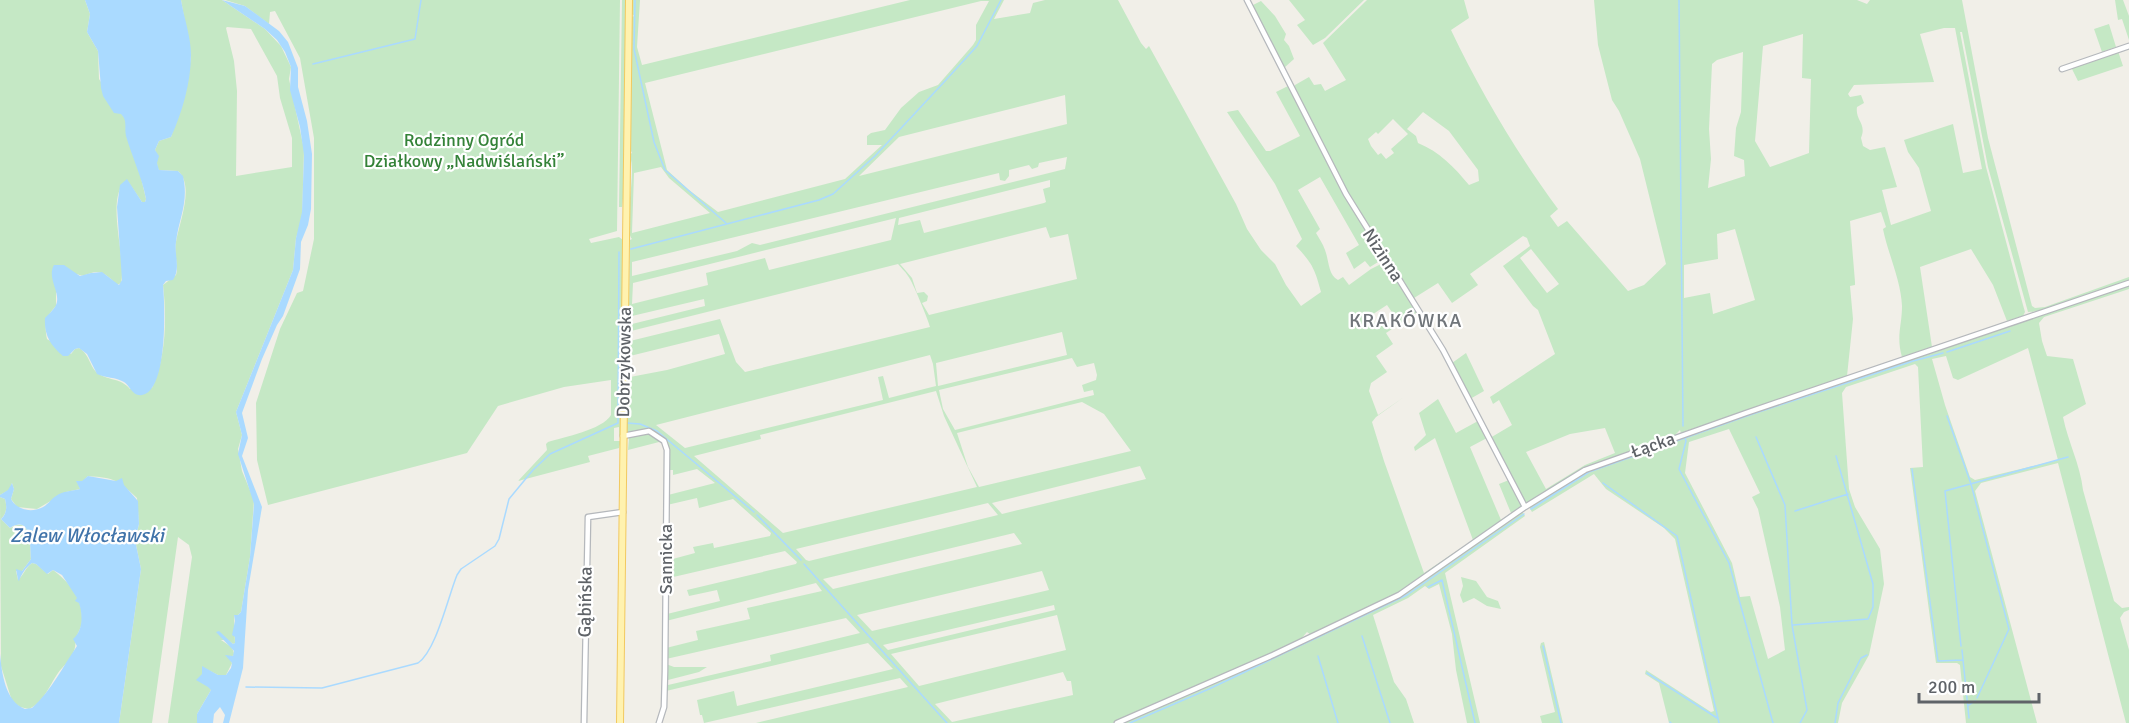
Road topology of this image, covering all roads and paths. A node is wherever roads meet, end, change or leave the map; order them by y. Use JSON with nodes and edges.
{"nodes":[{"id":1,"x":629,"y":0,"type":"edge"},
{"id":2,"x":1247,"y":0,"type":"edge"},
{"id":3,"x":2129,"y":46,"type":"edge"},
{"id":4,"x":2062,"y":69,"type":"dead end"},
{"id":5,"x":2129,"y":282,"type":"edge"},
{"id":6,"x":623,"y":436,"type":"junction"},
{"id":7,"x":1525,"y":507,"type":"junction"},
{"id":8,"x":623,"y":512,"type":"junction"},
{"id":9,"x":584,"y":723,"type":"edge"},
{"id":10,"x":620,"y":723,"type":"edge"},
{"id":11,"x":659,"y":723,"type":"edge"},
{"id":12,"x":1117,"y":723,"type":"edge"}],
"edges":[{"from":1,"to":6,"type":"main road","name":"Dobrzykowska"},
{"from":2,"to":7,"type":"street","name":"Nizinna"},
{"from":3,"to":4,"type":"street"},
{"from":5,"to":7,"type":"street","name":"Łącka"},
{"from":6,"to":8,"type":"main road","name":"Dobrzykowska"},
{"from":6,"to":11,"type":"street","name":"Sannicka"},
{"from":7,"to":12,"type":"street","name":"Łącka"},
{"from":8,"to":9,"type":"street","name":"Gąbińska"},
{"from":8,"to":10,"type":"main road","name":"Dobrzykowska"}]}
